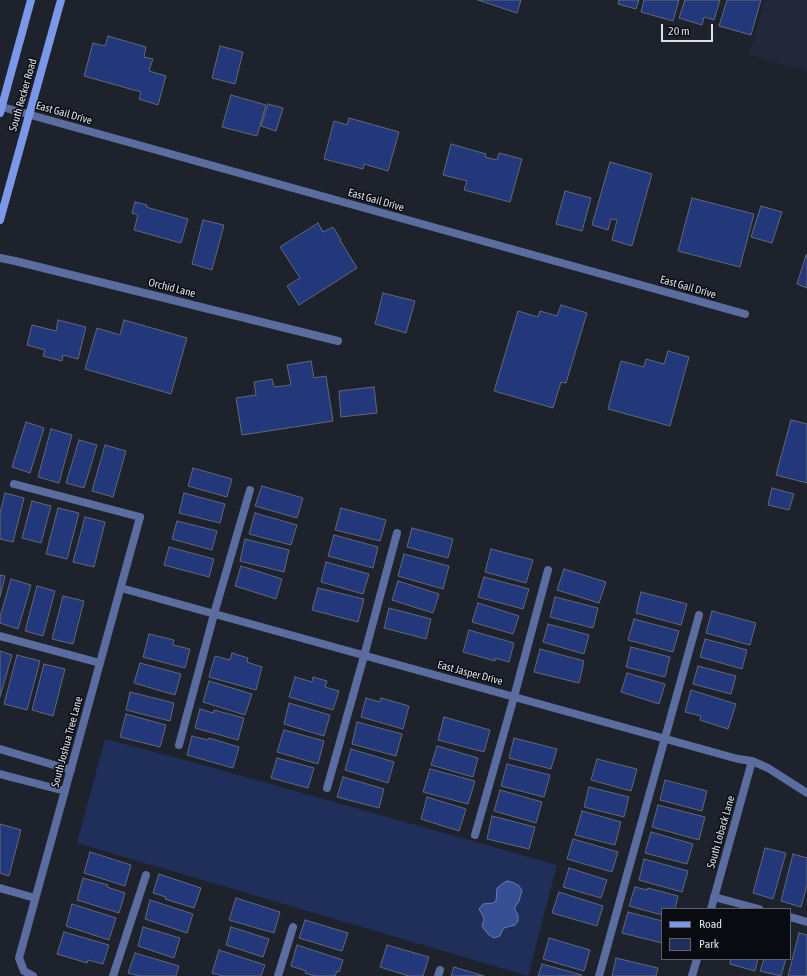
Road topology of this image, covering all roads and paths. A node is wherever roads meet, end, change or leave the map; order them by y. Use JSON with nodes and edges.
{"nodes":[{"id":1,"x":31,"y":0,"type":"edge"},
{"id":2,"x":61,"y":0,"type":"edge"},
{"id":3,"x":1,"y":110,"type":"edge"},
{"id":4,"x":29,"y":115,"type":"junction"},
{"id":5,"x":0,"y":220,"type":"edge"},
{"id":6,"x":0,"y":258,"type":"edge"},
{"id":7,"x":745,"y":314,"type":"dead end"},
{"id":8,"x":338,"y":341,"type":"dead end"},
{"id":9,"x":14,"y":484,"type":"dead end"},
{"id":10,"x":250,"y":490,"type":"dead end"},
{"id":11,"x":397,"y":533,"type":"dead end"},
{"id":12,"x":548,"y":570,"type":"dead end"},
{"id":13,"x":120,"y":588,"type":"junction"},
{"id":14,"x":214,"y":614,"type":"junction"},
{"id":15,"x":699,"y":615,"type":"dead end"},
{"id":16,"x":0,"y":636,"type":"edge"},
{"id":17,"x":364,"y":656,"type":"junction"},
{"id":18,"x":100,"y":663,"type":"junction"},
{"id":19,"x":514,"y":697,"type":"junction"},
{"id":20,"x":665,"y":739,"type":"junction"},
{"id":21,"x":179,"y":745,"type":"dead end"},
{"id":22,"x":0,"y":749,"type":"edge"},
{"id":23,"x":752,"y":761,"type":"junction"},
{"id":24,"x":70,"y":770,"type":"junction"},
{"id":25,"x":0,"y":774,"type":"edge"},
{"id":26,"x":327,"y":788,"type":"dead end"},
{"id":27,"x":65,"y":791,"type":"junction"},
{"id":28,"x":807,"y":793,"type":"edge"},
{"id":29,"x":475,"y":835,"type":"dead end"},
{"id":30,"x":146,"y":875,"type":"dead end"},
{"id":31,"x":0,"y":888,"type":"edge"},
{"id":32,"x":714,"y":897,"type":"junction"},
{"id":33,"x":35,"y":898,"type":"junction"},
{"id":34,"x":710,"y":908,"type":"edge"},
{"id":35,"x":755,"y":908,"type":"edge"},
{"id":36,"x":791,"y":917,"type":"edge"},
{"id":37,"x":807,"y":922,"type":"edge"},
{"id":38,"x":293,"y":927,"type":"dead end"},
{"id":39,"x":697,"y":960,"type":"edge"},
{"id":40,"x":33,"y":976,"type":"edge"},
{"id":41,"x":113,"y":976,"type":"edge"},
{"id":42,"x":278,"y":976,"type":"edge"},
{"id":43,"x":599,"y":976,"type":"edge"},
{"id":44,"x":692,"y":976,"type":"edge"}],
"edges":[{"from":1,"to":3,"type":"main road","name":"South Recker Road"},
{"from":2,"to":4,"type":"main road","name":"South Recker Road"},
{"from":3,"to":4,"type":"street","name":"East Gail Drive"},
{"from":4,"to":5,"type":"main road","name":"South Recker Road"},
{"from":4,"to":7,"type":"street","name":"East Gail Drive"},
{"from":6,"to":8,"type":"street","name":"Orchid Lane"},
{"from":9,"to":13,"type":"street","name":"South Joshua Tree Lane"},
{"from":10,"to":14,"type":"street"},
{"from":11,"to":17,"type":"street"},
{"from":12,"to":19,"type":"street"},
{"from":13,"to":14,"type":"street","name":"East Jasper Drive"},
{"from":13,"to":18,"type":"street","name":"South Joshua Tree Lane"},
{"from":14,"to":17,"type":"street","name":"East Jasper Drive"},
{"from":14,"to":21,"type":"street"},
{"from":15,"to":20,"type":"street"},
{"from":16,"to":18,"type":"street"},
{"from":17,"to":19,"type":"street","name":"East Jasper Drive"},
{"from":17,"to":26,"type":"street"},
{"from":18,"to":24,"type":"street","name":"South Joshua Tree Lane"},
{"from":19,"to":20,"type":"street","name":"East Jasper Drive"},
{"from":19,"to":29,"type":"street"},
{"from":20,"to":23,"type":"street","name":"East Jasper Drive"},
{"from":20,"to":43,"type":"street"},
{"from":22,"to":24,"type":"street"},
{"from":23,"to":28,"type":"street","name":"East Jasper Drive"},
{"from":23,"to":32,"type":"street","name":"South Loback Lane"},
{"from":24,"to":27,"type":"street","name":"South Joshua Tree Lane"},
{"from":25,"to":27,"type":"street"},
{"from":27,"to":33,"type":"street","name":"South Joshua Tree Lane"},
{"from":30,"to":41,"type":"street"},
{"from":31,"to":33,"type":"street"},
{"from":32,"to":34,"type":"street","name":"South Loback Lane"},
{"from":32,"to":35,"type":"street"},
{"from":33,"to":40,"type":"street","name":"South Joshua Tree Lane"},
{"from":36,"to":37,"type":"street"},
{"from":38,"to":42,"type":"street"},
{"from":39,"to":44,"type":"street"}]}
